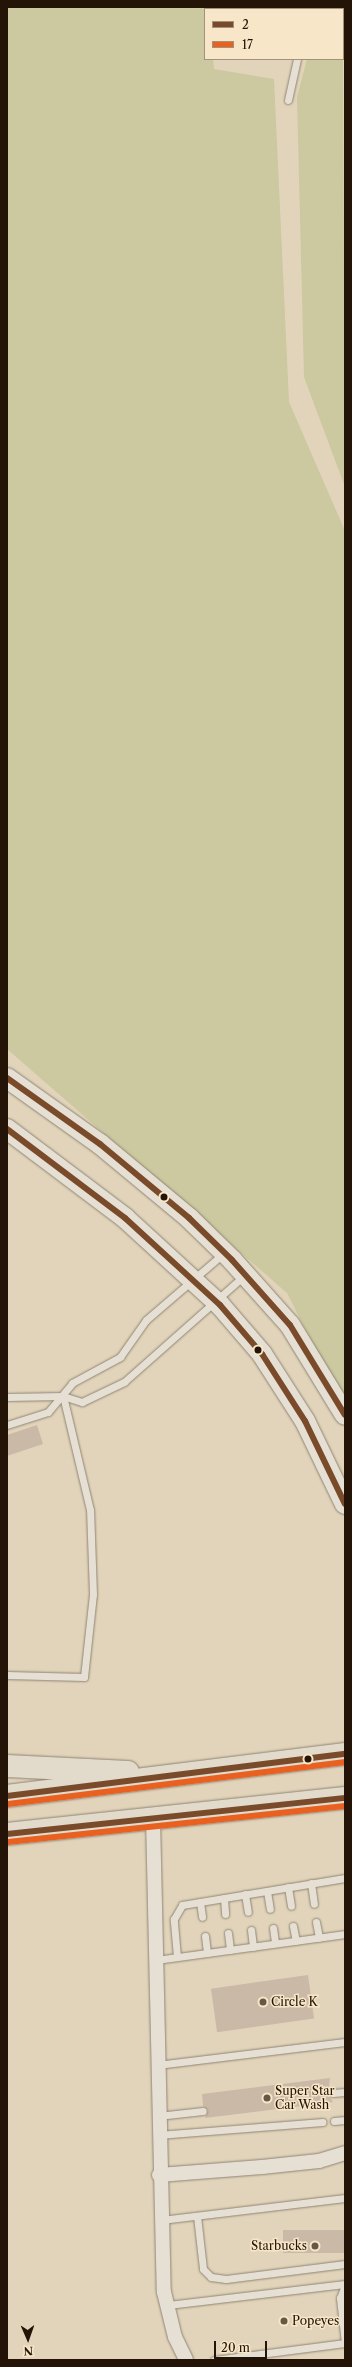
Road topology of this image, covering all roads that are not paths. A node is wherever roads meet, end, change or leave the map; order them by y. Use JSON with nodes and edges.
{"nodes":[{"id":1,"x":297,"y":60,"type":"edge"},
{"id":2,"x":288,"y":100,"type":"dead end"},
{"id":3,"x":7,"y":1078,"type":"edge"},
{"id":4,"x":7,"y":1129,"type":"edge"},
{"id":5,"x":224,"y":1253,"type":"junction"},
{"id":6,"x":245,"y":1275,"type":"junction"},
{"id":7,"x":193,"y":1281,"type":"junction"},
{"id":8,"x":215,"y":1300,"type":"junction"},
{"id":9,"x":7,"y":1396,"type":"edge"},
{"id":10,"x":64,"y":1396,"type":"junction"},
{"id":11,"x":345,"y":1414,"type":"edge"},
{"id":12,"x":7,"y":1425,"type":"edge"},
{"id":13,"x":345,"y":1504,"type":"edge"},
{"id":14,"x":7,"y":1675,"type":"edge"},
{"id":15,"x":345,"y":1754,"type":"edge"},
{"id":16,"x":7,"y":1766,"type":"edge"},
{"id":17,"x":173,"y":1776,"type":"junction"},
{"id":18,"x":7,"y":1796,"type":"edge"},
{"id":19,"x":345,"y":1798,"type":"edge"},
{"id":20,"x":153,"y":1818,"type":"junction"},
{"id":21,"x":7,"y":1834,"type":"edge"},
{"id":22,"x":345,"y":1878,"type":"edge"},
{"id":23,"x":311,"y":1883,"type":"junction"},
{"id":24,"x":288,"y":1887,"type":"junction"},
{"id":25,"x":267,"y":1891,"type":"junction"},
{"id":26,"x":245,"y":1894,"type":"junction"},
{"id":27,"x":224,"y":1898,"type":"junction"},
{"id":28,"x":200,"y":1902,"type":"junction"},
{"id":29,"x":314,"y":1904,"type":"dead end"},
{"id":30,"x":290,"y":1906,"type":"dead end"},
{"id":31,"x":270,"y":1909,"type":"dead end"},
{"id":32,"x":248,"y":1912,"type":"dead end"},
{"id":33,"x":226,"y":1914,"type":"dead end"},
{"id":34,"x":202,"y":1918,"type":"dead end"},
{"id":35,"x":316,"y":1922,"type":"dead end"},
{"id":36,"x":294,"y":1926,"type":"dead end"},
{"id":37,"x":273,"y":1928,"type":"dead end"},
{"id":38,"x":251,"y":1930,"type":"dead end"},
{"id":39,"x":228,"y":1933,"type":"dead end"},
{"id":40,"x":345,"y":1934,"type":"edge"},
{"id":41,"x":205,"y":1936,"type":"dead end"},
{"id":42,"x":318,"y":1938,"type":"junction"},
{"id":43,"x":296,"y":1941,"type":"junction"},
{"id":44,"x":275,"y":1943,"type":"junction"},
{"id":45,"x":253,"y":1947,"type":"junction"},
{"id":46,"x":230,"y":1950,"type":"junction"},
{"id":47,"x":207,"y":1953,"type":"junction"},
{"id":48,"x":177,"y":1957,"type":"junction"},
{"id":49,"x":155,"y":1960,"type":"junction"},
{"id":50,"x":345,"y":2042,"type":"edge"},
{"id":51,"x":157,"y":2066,"type":"junction"},
{"id":52,"x":345,"y":2092,"type":"edge"},
{"id":53,"x":333,"y":2094,"type":"dead end"},
{"id":54,"x":203,"y":2111,"type":"dead end"},
{"id":55,"x":158,"y":2116,"type":"junction"},
{"id":56,"x":334,"y":2120,"type":"dead end"},
{"id":57,"x":345,"y":2120,"type":"edge"},
{"id":58,"x":322,"y":2122,"type":"dead end"},
{"id":59,"x":158,"y":2135,"type":"junction"},
{"id":60,"x":345,"y":2153,"type":"edge"},
{"id":61,"x":159,"y":2175,"type":"junction"},
{"id":62,"x":345,"y":2198,"type":"edge"},
{"id":63,"x":197,"y":2216,"type":"junction"},
{"id":64,"x":161,"y":2220,"type":"junction"},
{"id":65,"x":345,"y":2264,"type":"edge"},
{"id":66,"x":345,"y":2284,"type":"edge"},
{"id":67,"x":168,"y":2305,"type":"junction"},
{"id":68,"x":345,"y":2343,"type":"edge"},
{"id":69,"x":186,"y":2360,"type":"edge"},
{"id":70,"x":214,"y":2360,"type":"edge"}],
"edges":[{"from":1,"to":2,"type":"lane"},
{"from":3,"to":5,"type":"main road"},
{"from":4,"to":7,"type":"main road"},
{"from":5,"to":6,"type":"main road"},
{"from":5,"to":7,"type":"lane"},
{"from":6,"to":8,"type":"lane"},
{"from":6,"to":11,"type":"main road"},
{"from":7,"to":8,"type":"main road"},
{"from":7,"to":10,"type":"lane"},
{"from":8,"to":10,"type":"lane"},
{"from":8,"to":13,"type":"main road"},
{"from":9,"to":10,"type":"lane"},
{"from":10,"to":12,"type":"lane"},
{"from":10,"to":14,"type":"lane"},
{"from":15,"to":17,"type":"main road"},
{"from":16,"to":17,"type":"main road"},
{"from":17,"to":18,"type":"main road"},
{"from":19,"to":20,"type":"main road"},
{"from":20,"to":21,"type":"main road"},
{"from":20,"to":49,"type":"street"},
{"from":22,"to":23,"type":"lane"},
{"from":23,"to":24,"type":"lane"},
{"from":23,"to":29,"type":"lane"},
{"from":24,"to":25,"type":"lane"},
{"from":24,"to":30,"type":"lane"},
{"from":25,"to":26,"type":"lane"},
{"from":25,"to":31,"type":"lane"},
{"from":26,"to":27,"type":"lane"},
{"from":26,"to":32,"type":"lane"},
{"from":27,"to":28,"type":"lane"},
{"from":27,"to":33,"type":"lane"},
{"from":28,"to":34,"type":"lane"},
{"from":28,"to":48,"type":"lane"},
{"from":35,"to":42,"type":"lane"},
{"from":36,"to":43,"type":"lane"},
{"from":37,"to":44,"type":"lane"},
{"from":38,"to":45,"type":"lane"},
{"from":39,"to":46,"type":"lane"},
{"from":40,"to":42,"type":"lane"},
{"from":41,"to":47,"type":"lane"},
{"from":42,"to":43,"type":"lane"},
{"from":43,"to":44,"type":"lane"},
{"from":44,"to":45,"type":"lane"},
{"from":45,"to":46,"type":"lane"},
{"from":46,"to":47,"type":"lane"},
{"from":47,"to":48,"type":"lane"},
{"from":48,"to":49,"type":"lane"},
{"from":49,"to":51,"type":"street"},
{"from":50,"to":51,"type":"lane"},
{"from":51,"to":55,"type":"street"},
{"from":52,"to":53,"type":"lane"},
{"from":54,"to":55,"type":"lane"},
{"from":55,"to":59,"type":"street"},
{"from":56,"to":57,"type":"lane"},
{"from":58,"to":59,"type":"lane"},
{"from":59,"to":61,"type":"street"},
{"from":60,"to":61,"type":"street"},
{"from":61,"to":64,"type":"street"},
{"from":62,"to":63,"type":"lane"},
{"from":63,"to":64,"type":"lane"},
{"from":63,"to":65,"type":"lane"},
{"from":64,"to":67,"type":"street"},
{"from":66,"to":67,"type":"lane"},
{"from":66,"to":68,"type":"lane"},
{"from":67,"to":69,"type":"street"},
{"from":68,"to":70,"type":"lane"}]}
